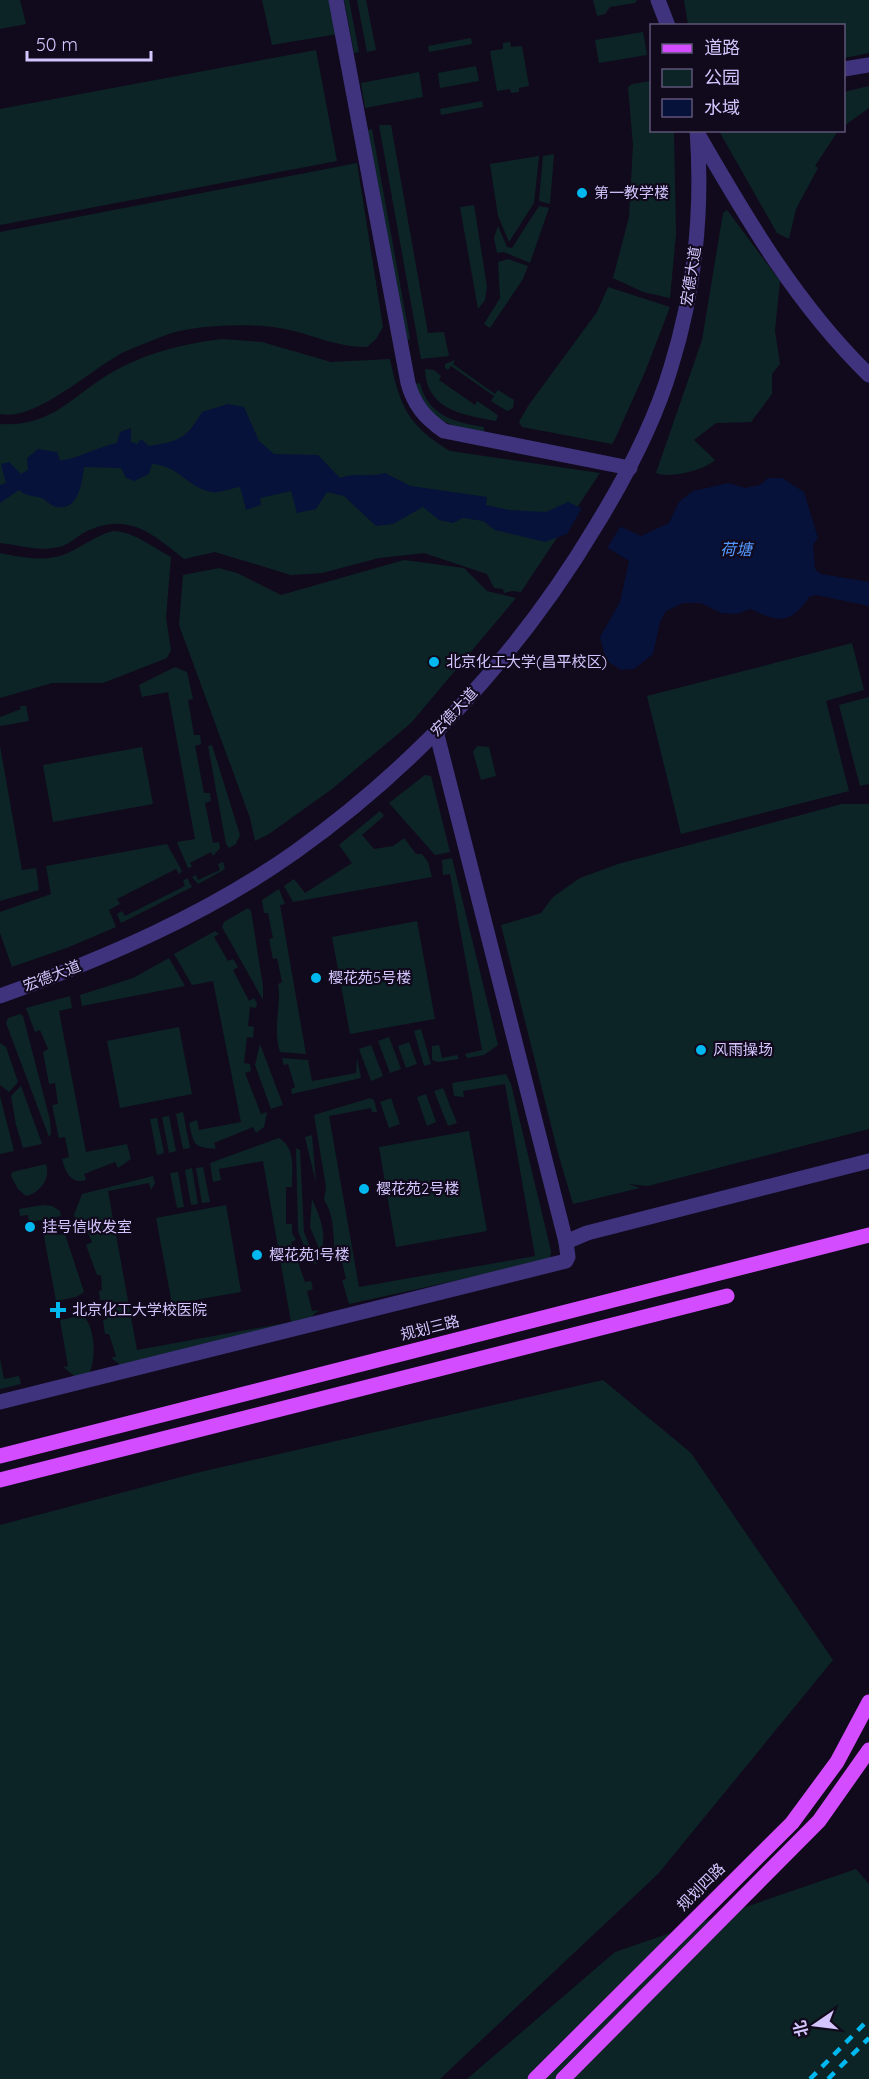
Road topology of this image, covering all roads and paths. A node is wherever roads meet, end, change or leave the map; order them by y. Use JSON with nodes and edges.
{"nodes":[{"id":1,"x":336,"y":0,"type":"edge"},
{"id":2,"x":658,"y":0,"type":"edge"},
{"id":3,"x":667,"y":24,"type":"edge"},
{"id":4,"x":869,"y":64,"type":"edge"},
{"id":5,"x":845,"y":69,"type":"edge"},
{"id":6,"x":698,"y":132,"type":"edge"},
{"id":7,"x":869,"y":375,"type":"edge"},
{"id":8,"x":630,"y":468,"type":"junction"},
{"id":9,"x":436,"y":731,"type":"junction"},
{"id":10,"x":0,"y":996,"type":"edge"},
{"id":11,"x":869,"y":1161,"type":"edge"},
{"id":12,"x":869,"y":1235,"type":"edge"},
{"id":13,"x":566,"y":1242,"type":"junction"},
{"id":14,"x":727,"y":1296,"type":"dead end"},
{"id":15,"x":0,"y":1402,"type":"edge"},
{"id":16,"x":0,"y":1456,"type":"edge"},
{"id":17,"x":0,"y":1480,"type":"edge"},
{"id":18,"x":869,"y":1702,"type":"edge"},
{"id":19,"x":869,"y":1750,"type":"edge"},
{"id":20,"x":535,"y":2079,"type":"edge"},
{"id":21,"x":563,"y":2079,"type":"edge"}],
"edges":[{"from":1,"to":8,"type":"street"},
{"from":2,"to":3,"type":"street"},
{"from":4,"to":5,"type":"street"},
{"from":6,"to":7,"type":"street"},
{"from":6,"to":8,"type":"street","name":"宏德大道"},
{"from":8,"to":9,"type":"street","name":"宏德大道"},
{"from":9,"to":10,"type":"street","name":"宏德大道"},
{"from":9,"to":13,"type":"street"},
{"from":11,"to":13,"type":"street"},
{"from":12,"to":16,"type":"main road","name":"规划三路"},
{"from":13,"to":15,"type":"street"},
{"from":14,"to":17,"type":"main road"},
{"from":18,"to":20,"type":"main road","name":"规划四路"},
{"from":19,"to":21,"type":"main road"}]}
